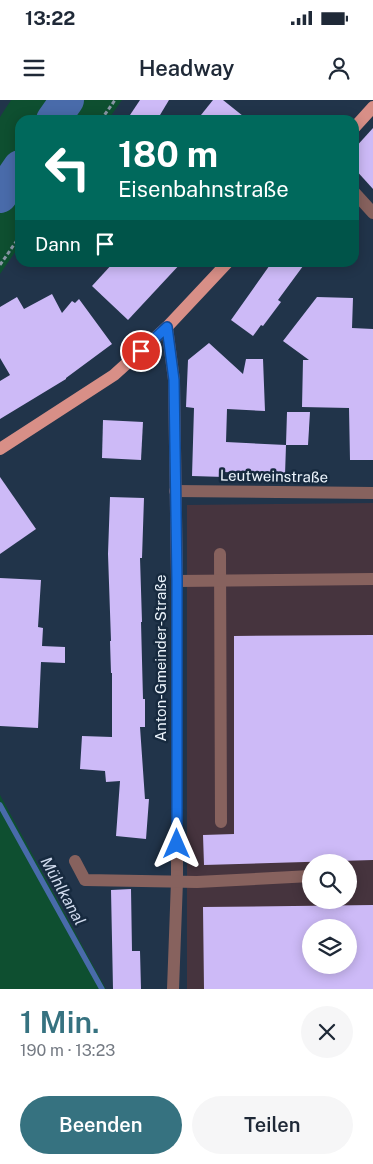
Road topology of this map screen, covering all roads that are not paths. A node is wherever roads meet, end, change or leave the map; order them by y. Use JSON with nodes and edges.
{"nodes":[{"id":1,"x":373,"y":107,"type":"edge"},
{"id":2,"x":359,"y":122,"type":"edge"},
{"id":3,"x":359,"y":198,"type":"edge"},
{"id":4,"x":373,"y":213,"type":"edge"},
{"id":5,"x":223,"y":267,"type":"edge"},
{"id":6,"x":167,"y":327,"type":"junction"},
{"id":7,"x":0,"y":449,"type":"edge"},
{"id":8,"x":175,"y":491,"type":"junction"},
{"id":9,"x":373,"y":493,"type":"edge"},
{"id":10,"x":220,"y":554,"type":"dead end"},
{"id":11,"x":373,"y":579,"type":"edge"},
{"id":12,"x":220,"y":580,"type":"junction"},
{"id":13,"x":177,"y":581,"type":"junction"},
{"id":14,"x":221,"y":822,"type":"dead end"},
{"id":15,"x":74,"y":861,"type":"dead end"},
{"id":16,"x":302,"y":876,"type":"edge"},
{"id":17,"x":177,"y":881,"type":"junction"},
{"id":18,"x":173,"y":989,"type":"edge"}],
"edges":[{"from":1,"to":2,"type":"main road"},
{"from":3,"to":4,"type":"street"},
{"from":5,"to":6,"type":"main road"},
{"from":6,"to":7,"type":"main road"},
{"from":6,"to":8,"type":"street","name":"Anton-Gmeinder-Straße"},
{"from":8,"to":9,"type":"street","name":"Leutweinstraße"},
{"from":8,"to":13,"type":"street","name":"Anton-Gmeinder-Straße"},
{"from":10,"to":12,"type":"street"},
{"from":11,"to":12,"type":"street"},
{"from":12,"to":13,"type":"street"},
{"from":12,"to":14,"type":"street"},
{"from":13,"to":17,"type":"street","name":"Anton-Gmeinder-Straße"},
{"from":15,"to":17,"type":"street"},
{"from":16,"to":17,"type":"street"},
{"from":17,"to":18,"type":"street","name":"Anton-Gmeinder-Straße"}]}
